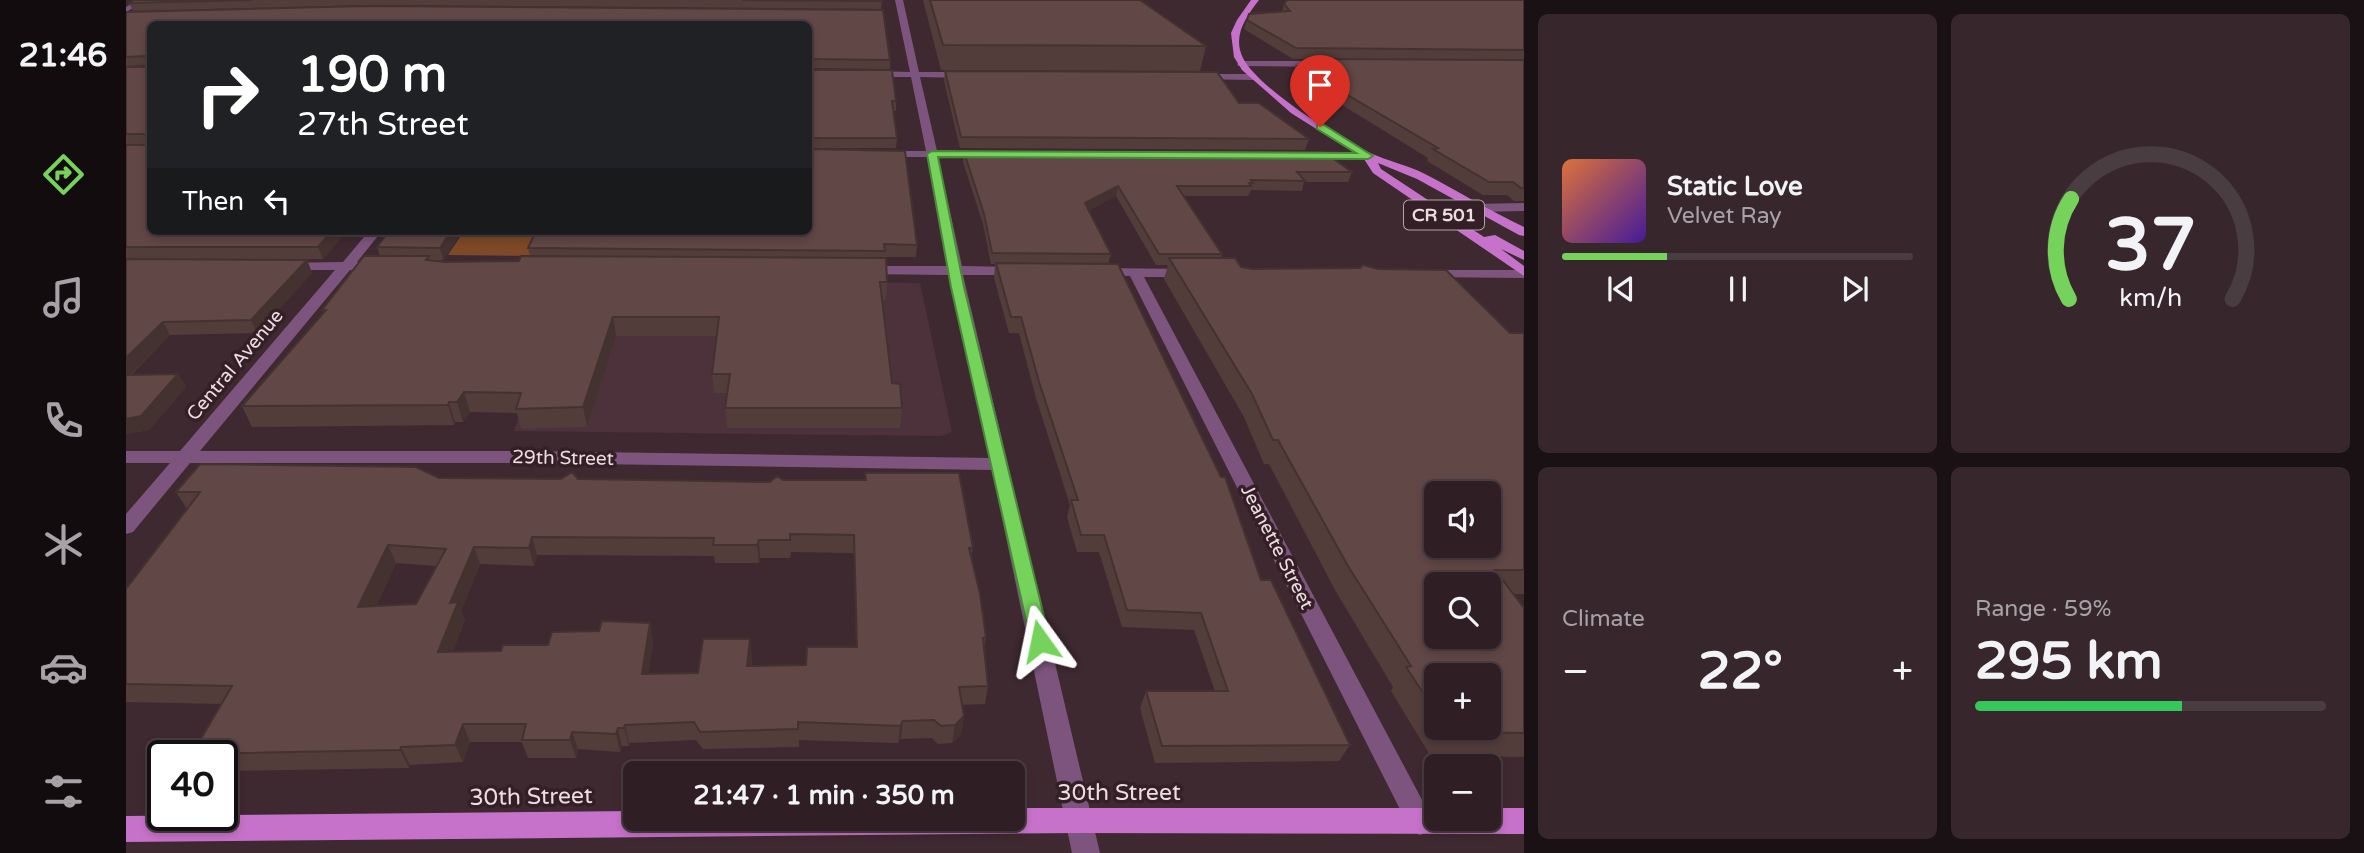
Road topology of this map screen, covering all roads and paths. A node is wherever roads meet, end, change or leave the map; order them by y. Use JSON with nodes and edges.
{"nodes":[{"id":1,"x":143,"y":0,"type":"edge"},
{"id":2,"x":900,"y":0,"type":"edge"},
{"id":3,"x":1255,"y":0,"type":"edge"},
{"id":4,"x":126,"y":10,"type":"edge"},
{"id":5,"x":1241,"y":64,"type":"junction"},
{"id":6,"x":1345,"y":64,"type":"edge"},
{"id":7,"x":858,"y":74,"type":"edge"},
{"id":8,"x":916,"y":75,"type":"junction"},
{"id":9,"x":979,"y":75,"type":"edge"},
{"id":10,"x":1182,"y":77,"type":"edge"},
{"id":11,"x":1253,"y":77,"type":"junction"},
{"id":12,"x":864,"y":154,"type":"edge"},
{"id":13,"x":932,"y":154,"type":"junction"},
{"id":14,"x":1003,"y":154,"type":"edge"},
{"id":15,"x":1368,"y":156,"type":"junction"},
{"id":16,"x":1302,"y":157,"type":"edge"},
{"id":17,"x":1524,"y":207,"type":"edge"},
{"id":18,"x":1437,"y":210,"type":"junction"},
{"id":19,"x":1481,"y":211,"type":"junction"},
{"id":20,"x":1524,"y":233,"type":"edge"},
{"id":21,"x":373,"y":235,"type":"edge"},
{"id":22,"x":1524,"y":239,"type":"edge"},
{"id":23,"x":1524,"y":256,"type":"edge"},
{"id":24,"x":265,"y":265,"type":"edge"},
{"id":25,"x":346,"y":266,"type":"junction"},
{"id":26,"x":398,"y":266,"type":"edge"},
{"id":27,"x":854,"y":270,"type":"edge"},
{"id":28,"x":956,"y":271,"type":"junction"},
{"id":29,"x":1028,"y":271,"type":"edge"},
{"id":30,"x":1081,"y":272,"type":"edge"},
{"id":31,"x":1135,"y":273,"type":"junction"},
{"id":32,"x":1205,"y":273,"type":"edge"},
{"id":33,"x":1524,"y":273,"type":"edge"},
{"id":34,"x":1412,"y":274,"type":"edge"},
{"id":35,"x":126,"y":457,"type":"edge"},
{"id":36,"x":185,"y":457,"type":"junction"},
{"id":37,"x":999,"y":464,"type":"junction"},
{"id":38,"x":126,"y":527,"type":"edge"},
{"id":39,"x":1080,"y":820,"type":"junction"},
{"id":40,"x":1524,"y":821,"type":"edge"},
{"id":41,"x":1420,"y":822,"type":"junction"},
{"id":42,"x":126,"y":829,"type":"edge"},
{"id":43,"x":1086,"y":853,"type":"edge"}],
"edges":[{"from":1,"to":4,"type":"street"},
{"from":2,"to":8,"type":"street"},
{"from":3,"to":5,"type":"main road"},
{"from":5,"to":6,"type":"street"},
{"from":5,"to":11,"type":"main road","number":"CR 501"},
{"from":7,"to":8,"type":"street"},
{"from":8,"to":9,"type":"street"},
{"from":8,"to":13,"type":"street"},
{"from":10,"to":11,"type":"street"},
{"from":11,"to":15,"type":"main road","number":"CR 501"},
{"from":12,"to":13,"type":"street"},
{"from":13,"to":14,"type":"street"},
{"from":13,"to":28,"type":"street"},
{"from":15,"to":16,"type":"street"},
{"from":15,"to":18,"type":"main road","number":"CR 501"},
{"from":15,"to":19,"type":"main road","number":"CR 501"},
{"from":17,"to":19,"type":"street"},
{"from":18,"to":23,"type":"main road"},
{"from":18,"to":33,"type":"main road","number":"CR 501"},
{"from":19,"to":20,"type":"main road","number":"CR 501"},
{"from":19,"to":22,"type":"main road"},
{"from":21,"to":25,"type":"street","name":"Central Avenue"},
{"from":24,"to":25,"type":"street"},
{"from":25,"to":26,"type":"street"},
{"from":25,"to":36,"type":"street","name":"Central Avenue"},
{"from":27,"to":28,"type":"street"},
{"from":28,"to":29,"type":"street"},
{"from":28,"to":37,"type":"street"},
{"from":30,"to":31,"type":"street"},
{"from":31,"to":32,"type":"street"},
{"from":31,"to":41,"type":"street","name":"Jeanette Street"},
{"from":33,"to":34,"type":"street"},
{"from":35,"to":36,"type":"street","name":"29th Street"},
{"from":36,"to":37,"type":"street","name":"29th Street"},
{"from":36,"to":38,"type":"street","name":"Central Avenue"},
{"from":37,"to":39,"type":"street"},
{"from":39,"to":41,"type":"main road","name":"30th Street"},
{"from":39,"to":42,"type":"main road","name":"30th Street"},
{"from":39,"to":43,"type":"street"},
{"from":40,"to":41,"type":"main road","name":"30th Street"}]}
